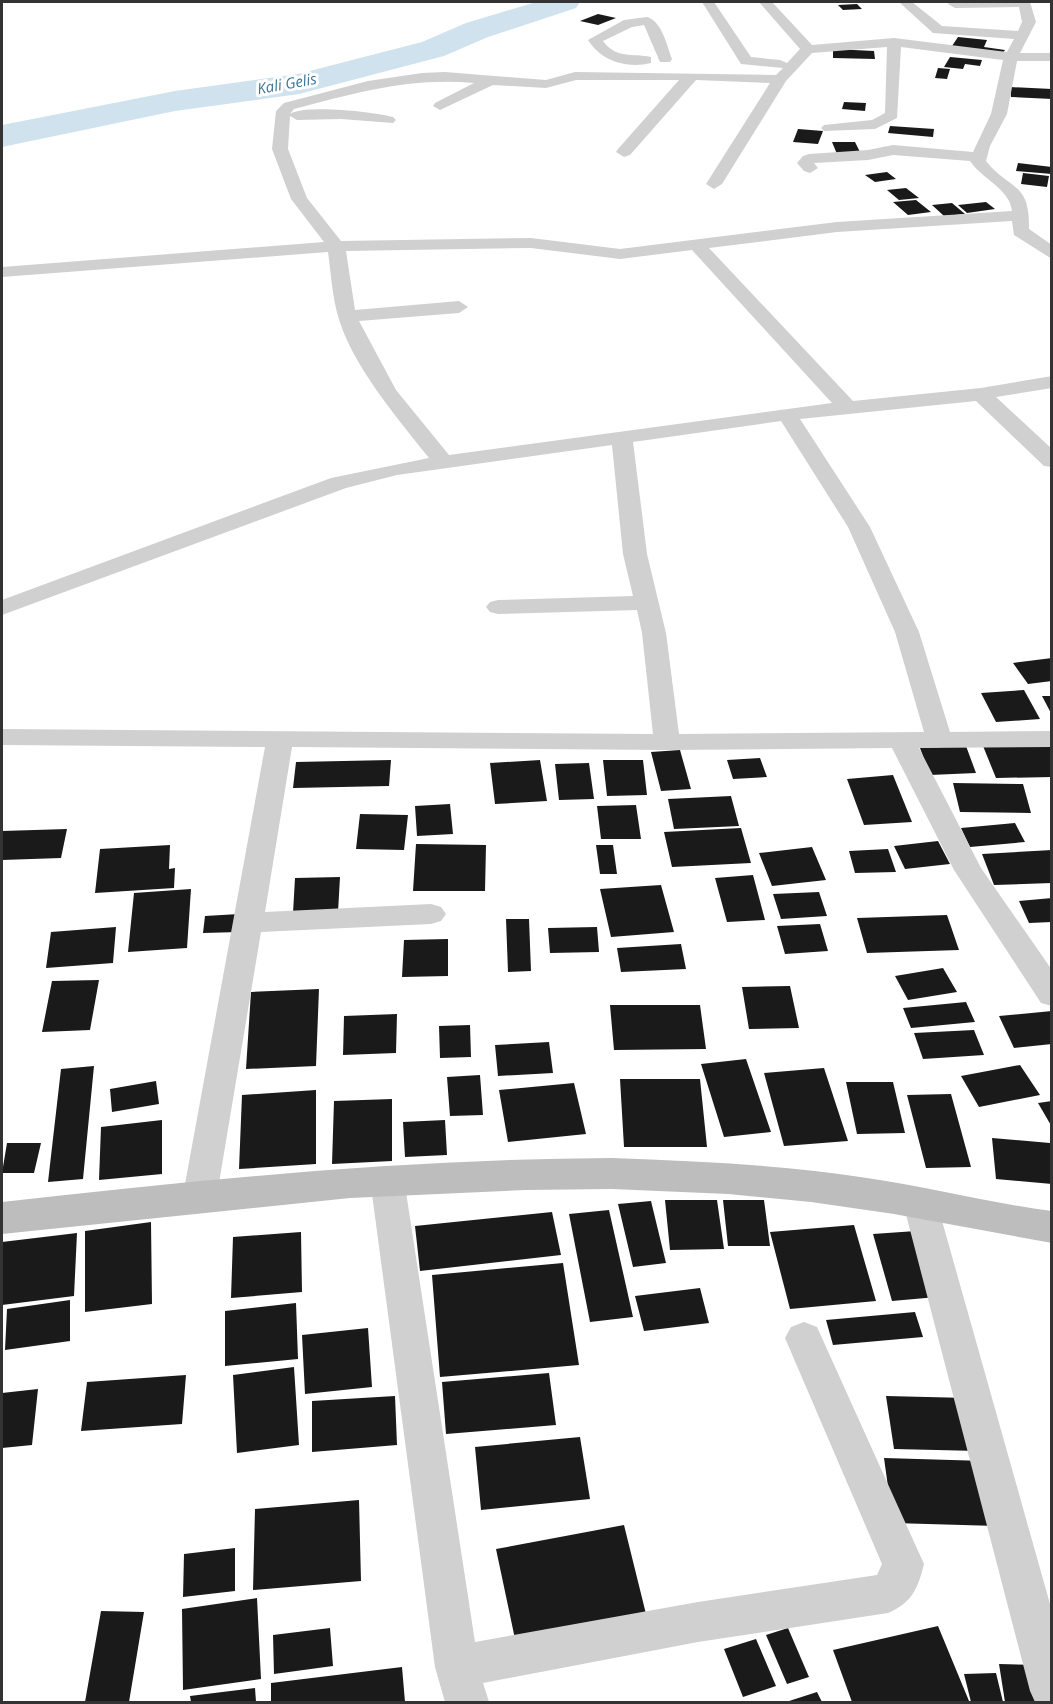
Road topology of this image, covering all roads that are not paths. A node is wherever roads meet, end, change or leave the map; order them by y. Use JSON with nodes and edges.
{"nodes":[{"id":1,"x":708,"y":2,"type":"edge"},
{"id":2,"x":765,"y":2,"type":"edge"},
{"id":3,"x":905,"y":2,"type":"edge"},
{"id":4,"x":1024,"y":2,"type":"edge"},
{"id":5,"x":955,"y":4,"type":"dead end"},
{"id":6,"x":1031,"y":26,"type":"junction"},
{"id":7,"x":894,"y":42,"type":"junction"},
{"id":8,"x":808,"y":49,"type":"junction"},
{"id":9,"x":1011,"y":57,"type":"junction"},
{"id":10,"x":1052,"y":57,"type":"edge"},
{"id":11,"x":665,"y":59,"type":"junction"},
{"id":12,"x":791,"y":65,"type":"junction"},
{"id":13,"x":676,"y":75,"type":"junction"},
{"id":14,"x":693,"y":76,"type":"junction"},
{"id":15,"x":780,"y":79,"type":"junction"},
{"id":16,"x":491,"y":80,"type":"junction"},
{"id":17,"x":440,"y":106,"type":"dead end"},
{"id":18,"x":283,"y":115,"type":"junction"},
{"id":19,"x":388,"y":120,"type":"dead end"},
{"id":20,"x":829,"y":128,"type":"dead end"},
{"id":21,"x":624,"y":152,"type":"dead end"},
{"id":22,"x":979,"y":157,"type":"junction"},
{"id":23,"x":810,"y":168,"type":"dead end"},
{"id":24,"x":714,"y":184,"type":"dead end"},
{"id":25,"x":1019,"y":216,"type":"junction"},
{"id":26,"x":698,"y":245,"type":"junction"},
{"id":27,"x":336,"y":246,"type":"junction"},
{"id":28,"x":1052,"y":254,"type":"edge"},
{"id":29,"x":2,"y":272,"type":"edge"},
{"id":30,"x":459,"y":307,"type":"dead end"},
{"id":31,"x":348,"y":316,"type":"junction"},
{"id":32,"x":1052,"y":382,"type":"edge"},
{"id":33,"x":981,"y":394,"type":"junction"},
{"id":34,"x":848,"y":408,"type":"junction"},
{"id":35,"x":787,"y":414,"type":"junction"},
{"id":36,"x":622,"y":437,"type":"junction"},
{"id":37,"x":1052,"y":461,"type":"edge"},
{"id":38,"x":444,"y":462,"type":"junction"},
{"id":39,"x":647,"y":603,"type":"junction"},
{"id":40,"x":498,"y":607,"type":"dead end"},
{"id":41,"x":2,"y":608,"type":"edge"},
{"id":42,"x":2,"y":737,"type":"edge"},
{"id":43,"x":939,"y":739,"type":"junction"},
{"id":44,"x":1052,"y":739,"type":"edge"},
{"id":45,"x":280,"y":740,"type":"junction"},
{"id":46,"x":902,"y":741,"type":"junction"},
{"id":47,"x":667,"y":742,"type":"junction"},
{"id":48,"x":430,"y":914,"type":"dead end"},
{"id":49,"x":249,"y":923,"type":"junction"},
{"id":50,"x":1052,"y":995,"type":"edge"},
{"id":51,"x":387,"y":1179,"type":"junction"},
{"id":52,"x":200,"y":1195,"type":"junction"},
{"id":53,"x":920,"y":1203,"type":"junction"},
{"id":54,"x":2,"y":1218,"type":"edge"},
{"id":55,"x":1052,"y":1227,"type":"edge"},
{"id":56,"x":804,"y":1338,"type":"dead end"},
{"id":57,"x":462,"y":1685,"type":"edge"},
{"id":58,"x":1052,"y":1691,"type":"edge"}],
"edges":[{"from":1,"to":12,"type":"street"},
{"from":2,"to":8,"type":"street"},
{"from":3,"to":6,"type":"street"},
{"from":4,"to":5,"type":"street"},
{"from":4,"to":6,"type":"street"},
{"from":6,"to":9,"type":"street"},
{"from":7,"to":8,"type":"street"},
{"from":7,"to":9,"type":"street"},
{"from":7,"to":20,"type":"street"},
{"from":8,"to":12,"type":"street"},
{"from":9,"to":10,"type":"street"},
{"from":9,"to":22,"type":"street"},
{"from":11,"to":11,"type":"street"},
{"from":11,"to":13,"type":"street"},
{"from":12,"to":15,"type":"street"},
{"from":13,"to":14,"type":"street"},
{"from":13,"to":16,"type":"street"},
{"from":14,"to":15,"type":"street"},
{"from":14,"to":21,"type":"street"},
{"from":15,"to":24,"type":"street"},
{"from":16,"to":17,"type":"street"},
{"from":16,"to":18,"type":"street"},
{"from":18,"to":19,"type":"street"},
{"from":18,"to":27,"type":"street"},
{"from":22,"to":23,"type":"street"},
{"from":22,"to":25,"type":"street"},
{"from":25,"to":26,"type":"street"},
{"from":25,"to":28,"type":"street"},
{"from":26,"to":27,"type":"street"},
{"from":26,"to":34,"type":"street"},
{"from":27,"to":29,"type":"street"},
{"from":27,"to":31,"type":"street"},
{"from":30,"to":31,"type":"street"},
{"from":31,"to":38,"type":"street"},
{"from":32,"to":33,"type":"street"},
{"from":33,"to":34,"type":"street"},
{"from":33,"to":37,"type":"street"},
{"from":34,"to":35,"type":"street"},
{"from":35,"to":36,"type":"street"},
{"from":35,"to":43,"type":"street"},
{"from":36,"to":38,"type":"street"},
{"from":36,"to":39,"type":"street"},
{"from":38,"to":41,"type":"street"},
{"from":39,"to":40,"type":"street"},
{"from":39,"to":47,"type":"street"},
{"from":42,"to":45,"type":"street"},
{"from":43,"to":44,"type":"street"},
{"from":43,"to":46,"type":"street"},
{"from":45,"to":47,"type":"street"},
{"from":45,"to":49,"type":"street"},
{"from":46,"to":47,"type":"street"},
{"from":46,"to":50,"type":"street"},
{"from":48,"to":49,"type":"street"},
{"from":49,"to":52,"type":"street"},
{"from":51,"to":52,"type":"street"},
{"from":51,"to":53,"type":"street"},
{"from":51,"to":57,"type":"street"},
{"from":52,"to":54,"type":"street"},
{"from":53,"to":55,"type":"street"},
{"from":53,"to":58,"type":"street"},
{"from":56,"to":57,"type":"street"}]}
